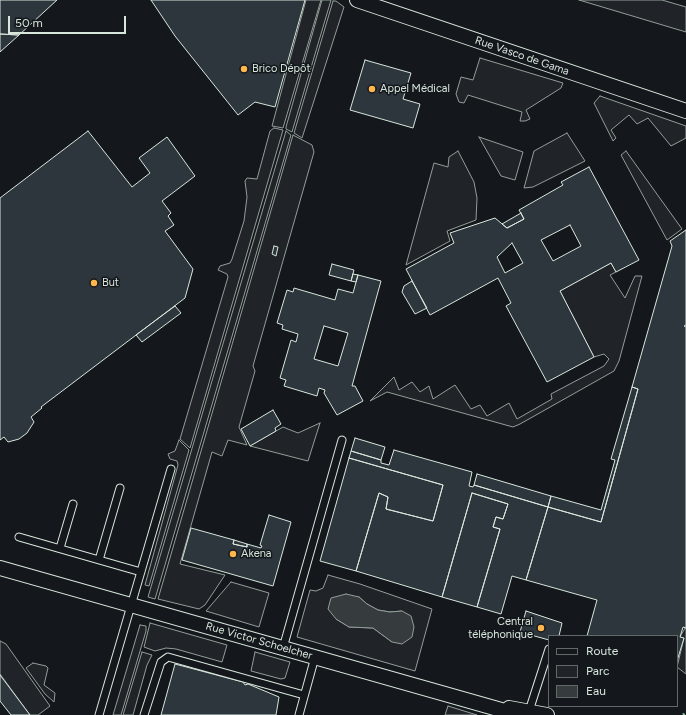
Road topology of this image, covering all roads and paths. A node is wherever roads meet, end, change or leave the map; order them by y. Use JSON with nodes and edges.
{"nodes":[{"id":1,"x":359,"y":0,"type":"edge"},
{"id":2,"x":686,"y":112,"type":"edge"},
{"id":3,"x":342,"y":440,"type":"dead end"},
{"id":4,"x":171,"y":469,"type":"dead end"},
{"id":5,"x":120,"y":488,"type":"dead end"},
{"id":6,"x":72,"y":504,"type":"dead end"},
{"id":7,"x":19,"y":536,"type":"dead end"},
{"id":8,"x":60,"y":548,"type":"junction"},
{"id":9,"x":99,"y":560,"type":"junction"},
{"id":10,"x":0,"y":568,"type":"edge"},
{"id":11,"x":141,"y":572,"type":"junction"},
{"id":12,"x":132,"y":605,"type":"junction"},
{"id":13,"x":283,"y":648,"type":"junction"},
{"id":14,"x":548,"y":652,"type":"edge"},
{"id":15,"x":315,"y":657,"type":"junction"},
{"id":16,"x":304,"y":695,"type":"junction"},
{"id":17,"x":524,"y":713,"type":"edge"},
{"id":18,"x":98,"y":715,"type":"edge"},
{"id":19,"x":144,"y":715,"type":"edge"},
{"id":20,"x":299,"y":715,"type":"edge"},
{"id":21,"x":548,"y":715,"type":"edge"}],
"edges":[{"from":1,"to":2,"type":"street","name":"Rue Vasco de Gama"},
{"from":3,"to":13,"type":"lane"},
{"from":4,"to":11,"type":"lane"},
{"from":5,"to":9,"type":"lane"},
{"from":6,"to":8,"type":"lane"},
{"from":7,"to":8,"type":"lane"},
{"from":8,"to":9,"type":"lane"},
{"from":9,"to":11,"type":"lane"},
{"from":10,"to":12,"type":"street","name":"Rue Victor Schoelcher"},
{"from":11,"to":12,"type":"lane"},
{"from":12,"to":13,"type":"street","name":"Rue Victor Schoelcher"},
{"from":12,"to":18,"type":"lane"},
{"from":13,"to":15,"type":"street","name":"Rue Victor Schoelcher"},
{"from":14,"to":17,"type":"lane"},
{"from":15,"to":16,"type":"lane"},
{"from":15,"to":17,"type":"street","name":"Rue Victor Schoelcher"},
{"from":16,"to":19,"type":"lane"},
{"from":16,"to":20,"type":"lane"},
{"from":17,"to":21,"type":"street","name":"Rue Victor Schoelcher"}]}
